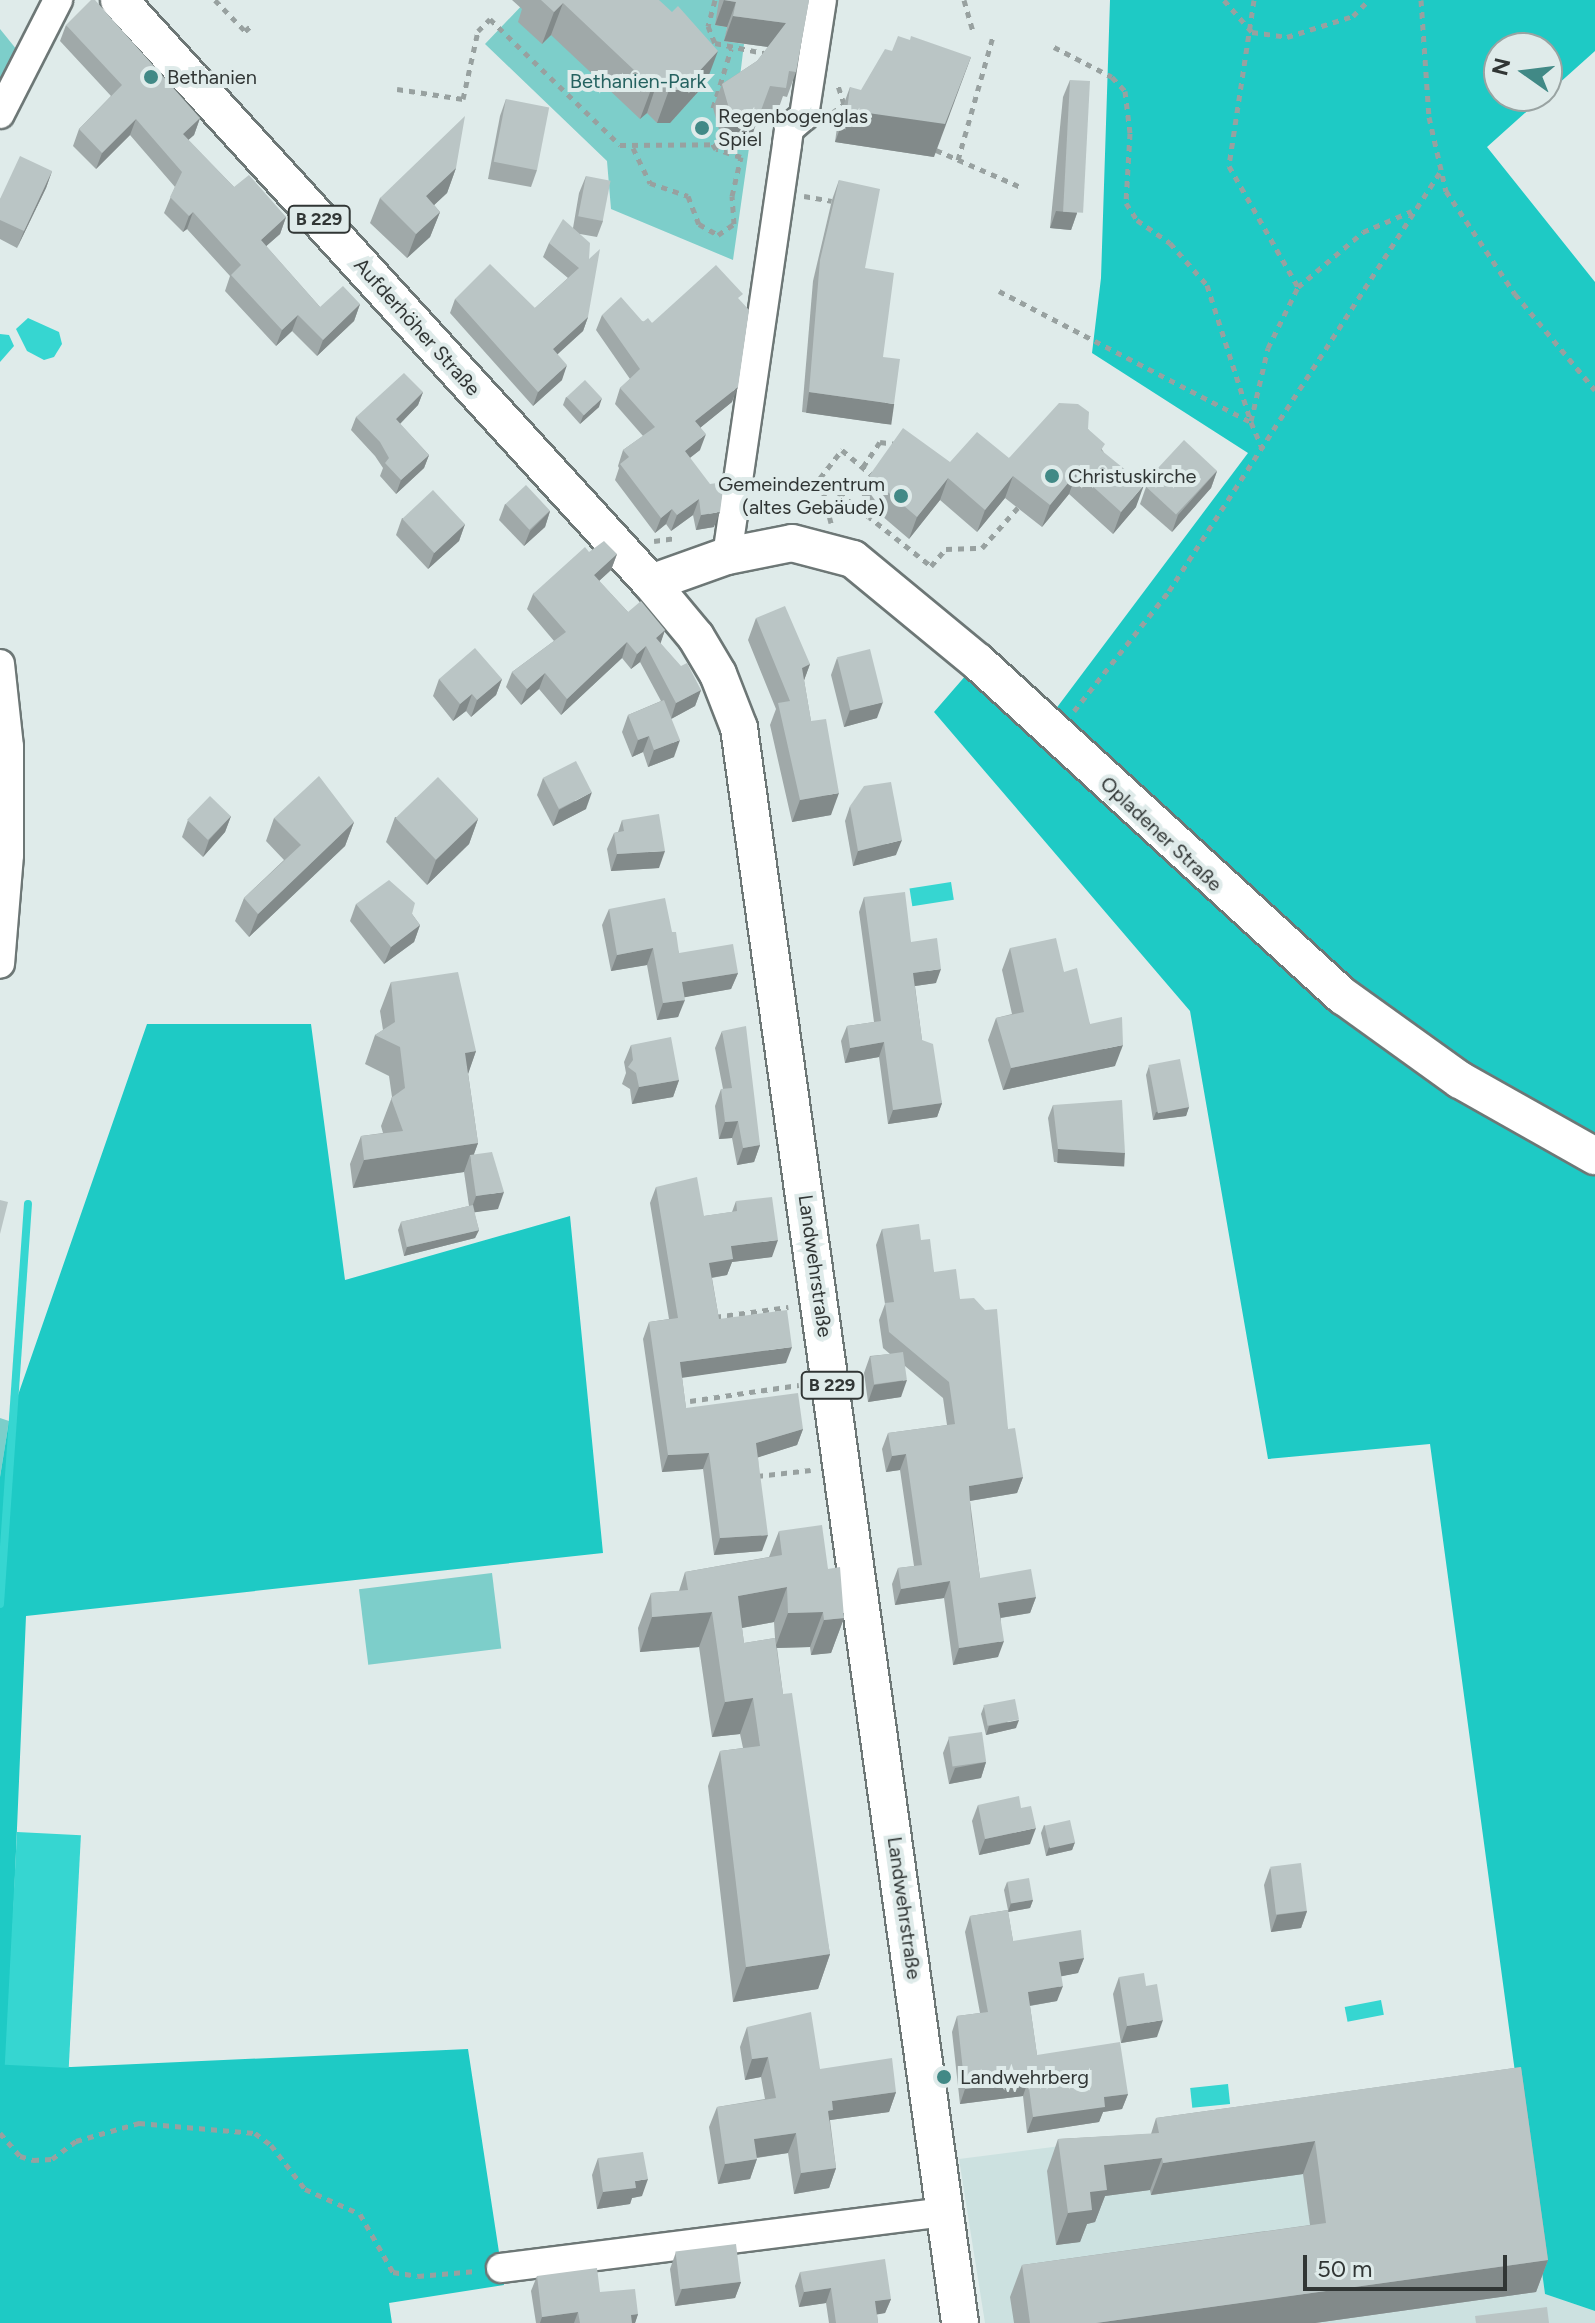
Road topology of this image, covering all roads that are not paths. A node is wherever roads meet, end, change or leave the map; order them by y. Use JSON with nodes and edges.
{"nodes":[{"id":1,"x":58,"y":0,"type":"edge"},
{"id":2,"x":119,"y":0,"type":"edge"},
{"id":3,"x":822,"y":0,"type":"edge"},
{"id":4,"x":0,"y":114,"type":"edge"},
{"id":5,"x":727,"y":556,"type":"junction"},
{"id":6,"x":651,"y":583,"type":"junction"},
{"id":7,"x":0,"y":664,"type":"edge"},
{"id":8,"x":0,"y":964,"type":"edge"},
{"id":9,"x":1595,"y":1156,"type":"edge"},
{"id":10,"x":947,"y":2212,"type":"junction"},
{"id":11,"x":501,"y":2268,"type":"road end"},
{"id":12,"x":960,"y":2323,"type":"edge"}],
"edges":[{"from":1,"to":4,"type":"street"},
{"from":2,"to":6,"type":"main road","name":"Aufderhöher Straße","number":"B 229"},
{"from":3,"to":5,"type":"street"},
{"from":5,"to":6,"type":"main road","name":"Opladener Straße"},
{"from":5,"to":9,"type":"main road","name":"Opladener Straße"},
{"from":6,"to":10,"type":"main road","name":"Landwehrstraße","number":"B 229"},
{"from":7,"to":8,"type":"street"},
{"from":10,"to":11,"type":"street"},
{"from":10,"to":12,"type":"main road","name":"Landwehrstraße","number":"B 229"}]}
